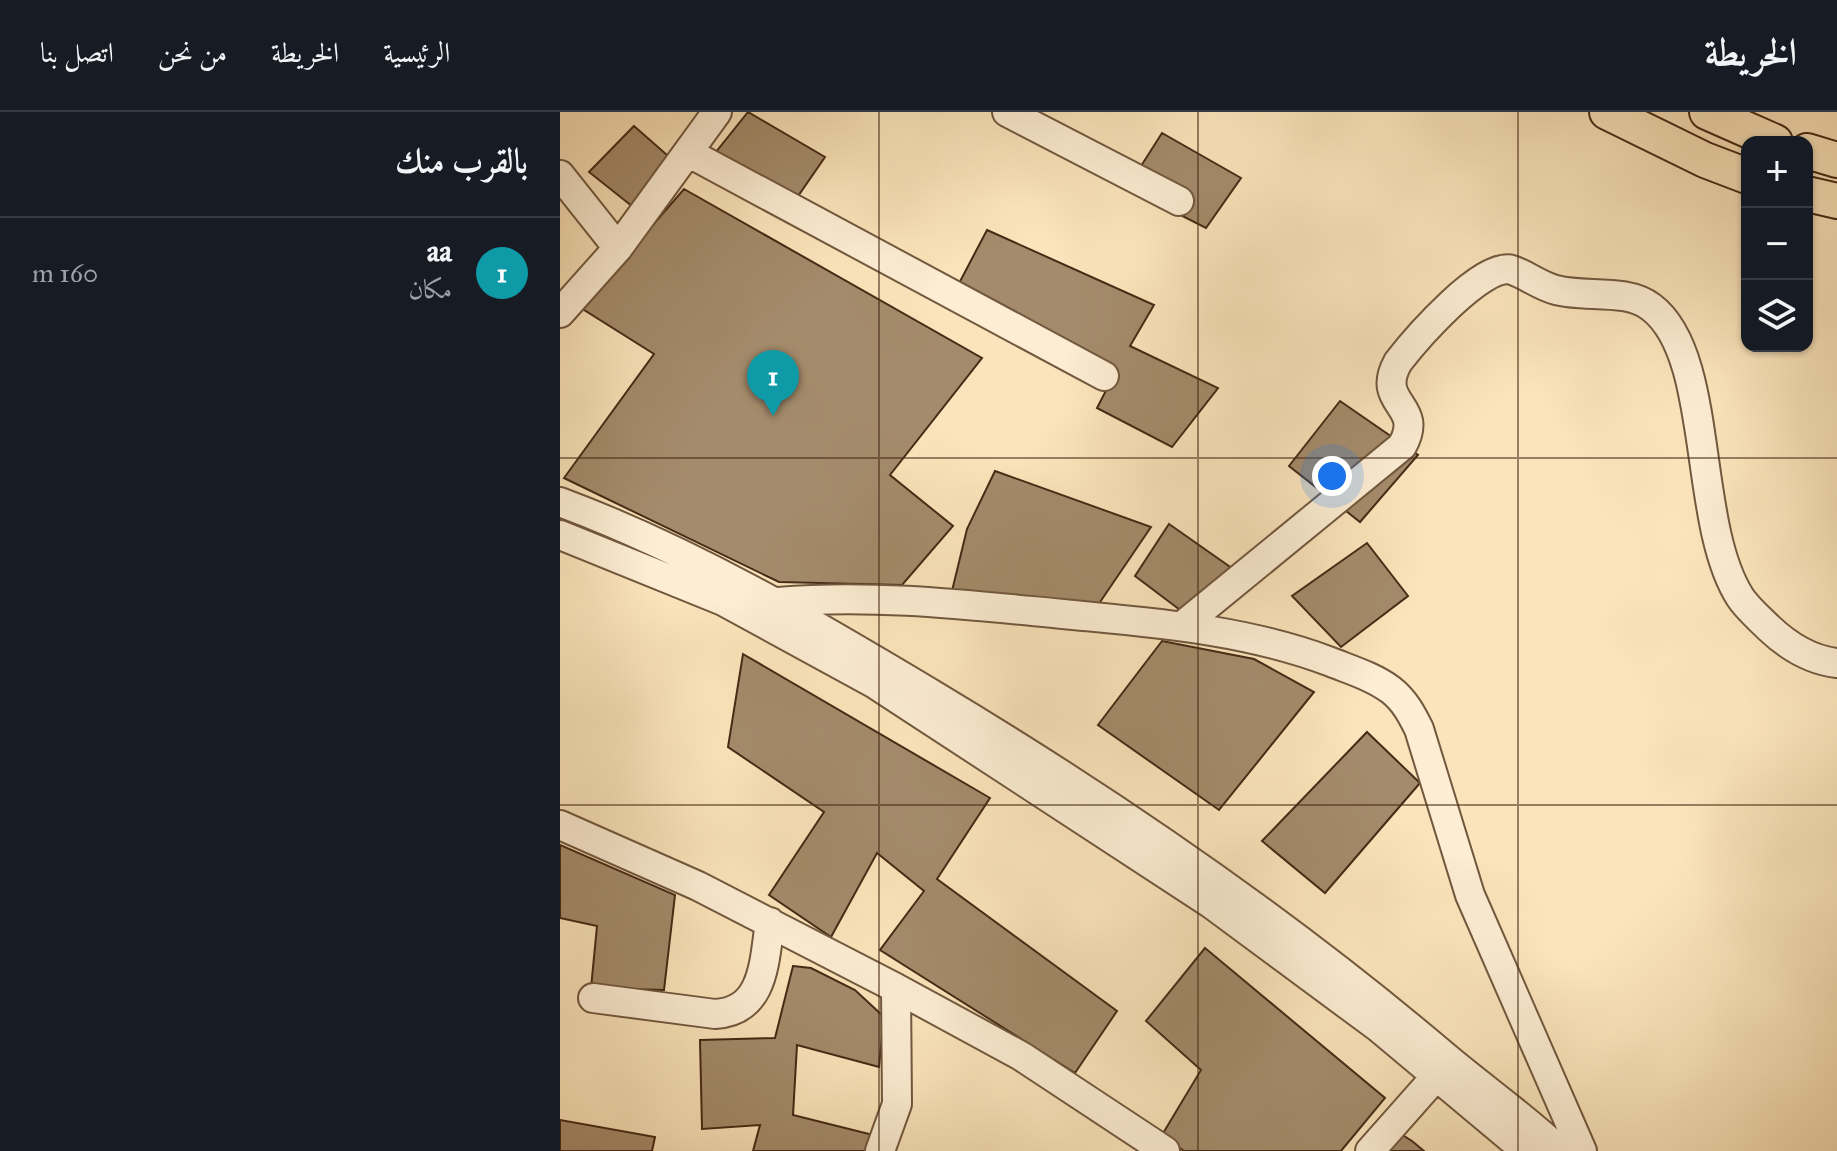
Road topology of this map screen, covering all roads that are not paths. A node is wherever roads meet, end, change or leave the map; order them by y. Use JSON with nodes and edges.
{"nodes":[{"id":1,"x":717,"y":112,"type":"edge"},
{"id":2,"x":1007,"y":112,"type":"edge"},
{"id":3,"x":1607,"y":112,"type":"edge"},
{"id":4,"x":1707,"y":112,"type":"edge"},
{"id":5,"x":1761,"y":136,"type":"edge"},
{"id":6,"x":689,"y":153,"type":"junction"},
{"id":7,"x":1813,"y":153,"type":"edge"},
{"id":8,"x":1837,"y":160,"type":"edge"},
{"id":9,"x":1741,"y":174,"type":"edge"},
{"id":10,"x":560,"y":175,"type":"edge"},
{"id":11,"x":1813,"y":195,"type":"edge"},
{"id":12,"x":1179,"y":201,"type":"dead end"},
{"id":13,"x":1837,"y":201,"type":"edge"},
{"id":14,"x":618,"y":248,"type":"junction"},
{"id":15,"x":560,"y":313,"type":"edge"},
{"id":16,"x":1104,"y":376,"type":"dead end"},
{"id":17,"x":560,"y":502,"type":"edge"},
{"id":18,"x":639,"y":534,"type":"junction"},
{"id":19,"x":560,"y":535,"type":"edge"},
{"id":20,"x":625,"y":562,"type":"junction"},
{"id":21,"x":778,"y":602,"type":"junction"},
{"id":22,"x":1182,"y":626,"type":"junction"},
{"id":23,"x":1837,"y":663,"type":"edge"},
{"id":24,"x":560,"y":825,"type":"edge"},
{"id":25,"x":770,"y":922,"type":"junction"},
{"id":26,"x":896,"y":988,"type":"junction"},
{"id":27,"x":593,"y":998,"type":"dead end"},
{"id":28,"x":1443,"y":1068,"type":"junction"},
{"id":29,"x":880,"y":1151,"type":"edge"},
{"id":30,"x":1165,"y":1151,"type":"edge"},
{"id":31,"x":1370,"y":1151,"type":"edge"},
{"id":32,"x":1526,"y":1151,"type":"edge"},
{"id":33,"x":1560,"y":1151,"type":"edge"},
{"id":34,"x":1582,"y":1151,"type":"edge"}],
"edges":[{"from":1,"to":6,"type":"street"},
{"from":2,"to":12,"type":"street"},
{"from":3,"to":9,"type":"main road"},
{"from":4,"to":5,"type":"main road"},
{"from":6,"to":14,"type":"street"},
{"from":6,"to":16,"type":"street"},
{"from":7,"to":8,"type":"main road"},
{"from":10,"to":14,"type":"street"},
{"from":11,"to":13,"type":"main road"},
{"from":14,"to":15,"type":"street"},
{"from":17,"to":18,"type":"street"},
{"from":18,"to":20,"type":"street"},
{"from":18,"to":21,"type":"street"},
{"from":19,"to":20,"type":"street"},
{"from":20,"to":28,"type":"street"},
{"from":21,"to":22,"type":"street"},
{"from":21,"to":28,"type":"street"},
{"from":22,"to":23,"type":"street"},
{"from":22,"to":34,"type":"street"},
{"from":24,"to":25,"type":"street"},
{"from":25,"to":26,"type":"street"},
{"from":25,"to":27,"type":"street"},
{"from":26,"to":29,"type":"street"},
{"from":26,"to":30,"type":"street"},
{"from":28,"to":31,"type":"street"},
{"from":28,"to":32,"type":"street"},
{"from":28,"to":33,"type":"street"}]}
